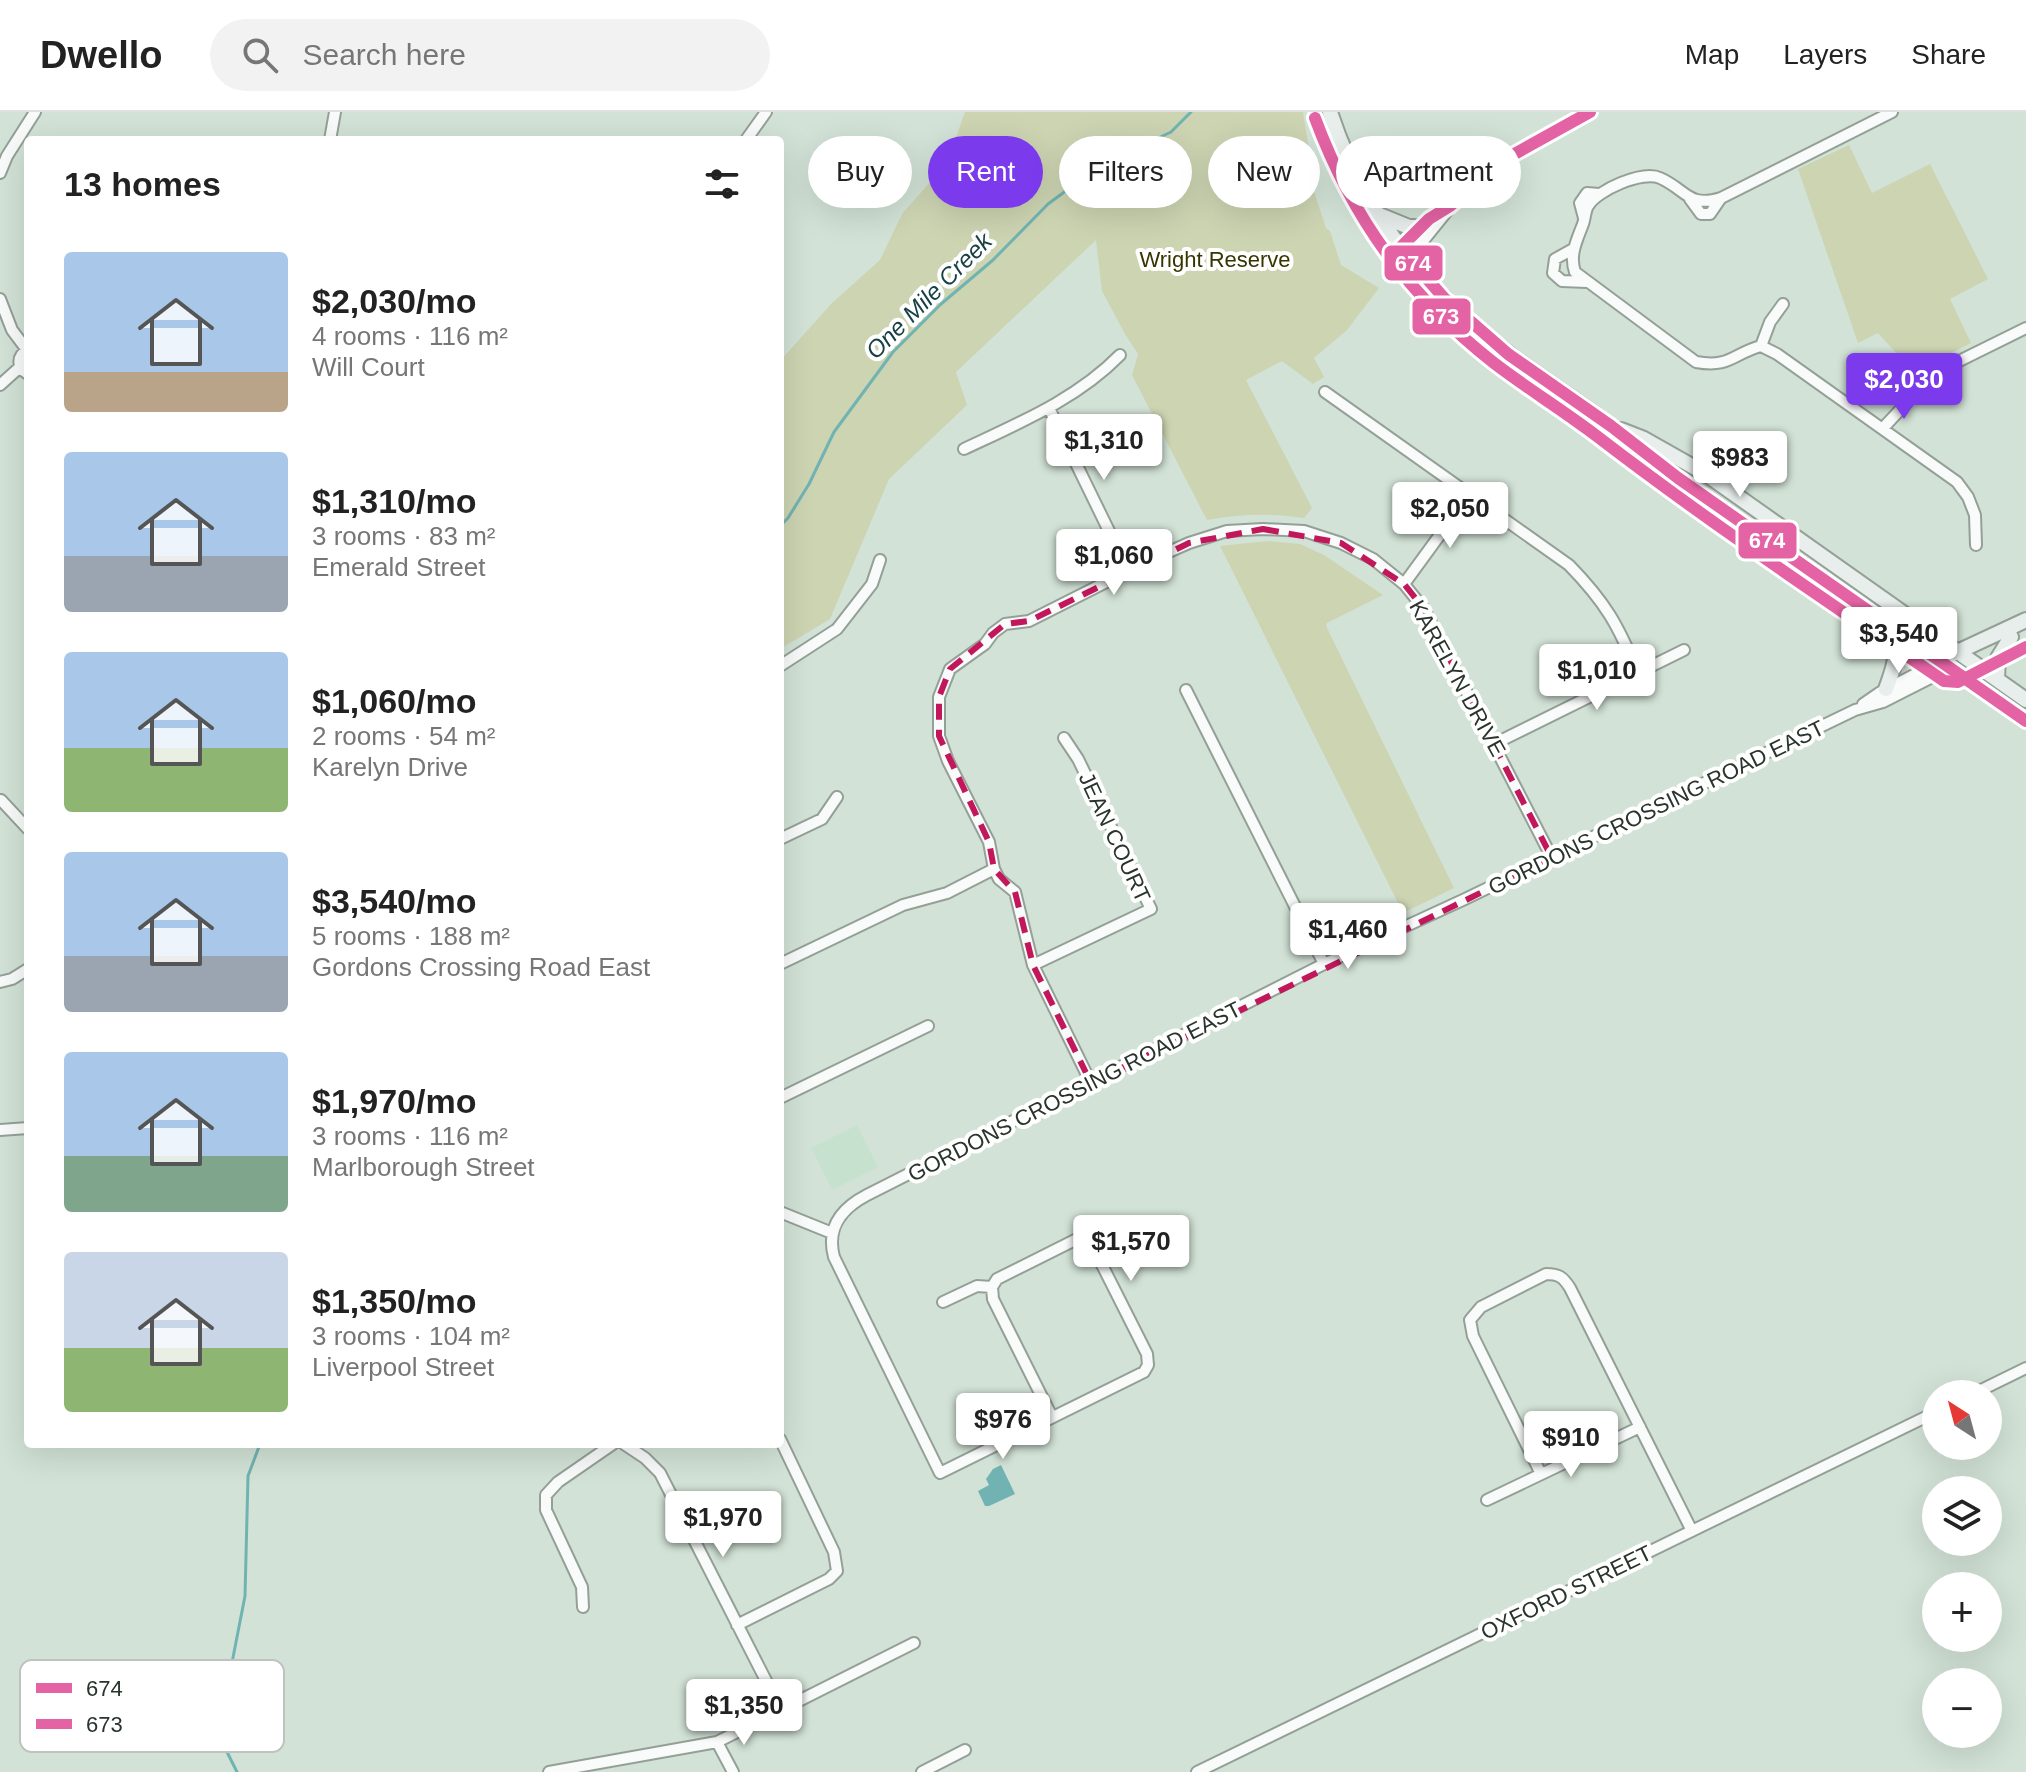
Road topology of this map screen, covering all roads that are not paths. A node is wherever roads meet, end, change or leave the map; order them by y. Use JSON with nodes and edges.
{"nodes":[{"id":1,"x":35,"y":112,"type":"edge"},
{"id":2,"x":335,"y":112,"type":"edge"},
{"id":3,"x":766,"y":112,"type":"edge"},
{"id":4,"x":1330,"y":112,"type":"edge"},
{"id":5,"x":1590,"y":112,"type":"edge"},
{"id":6,"x":1892,"y":112,"type":"edge"},
{"id":7,"x":331,"y":136,"type":"edge"},
{"id":8,"x":749,"y":136,"type":"edge"},
{"id":9,"x":1521,"y":150,"type":"edge"},
{"id":10,"x":0,"y":173,"type":"edge"},
{"id":11,"x":1447,"y":208,"type":"edge"},
{"id":12,"x":1448,"y":208,"type":"edge"},
{"id":13,"x":1377,"y":214,"type":"junction"},
{"id":14,"x":1420,"y":227,"type":"junction"},
{"id":15,"x":1573,"y":249,"type":"junction"},
{"id":16,"x":1404,"y":253,"type":"junction"},
{"id":17,"x":1589,"y":283,"type":"junction"},
{"id":18,"x":0,"y":299,"type":"edge"},
{"id":19,"x":1783,"y":304,"type":"dead end"},
{"id":20,"x":2025,"y":332,"type":"edge"},
{"id":21,"x":24,"y":345,"type":"edge"},
{"id":22,"x":1761,"y":346,"type":"junction"},
{"id":23,"x":24,"y":354,"type":"edge"},
{"id":24,"x":1120,"y":355,"type":"dead end"},
{"id":25,"x":24,"y":371,"type":"edge"},
{"id":26,"x":0,"y":385,"type":"edge"},
{"id":27,"x":1325,"y":392,"type":"dead end"},
{"id":28,"x":1049,"y":408,"type":"junction"},
{"id":29,"x":1611,"y":426,"type":"junction"},
{"id":30,"x":1884,"y":427,"type":"junction"},
{"id":31,"x":964,"y":449,"type":"dead end"},
{"id":32,"x":1683,"y":460,"type":"junction"},
{"id":33,"x":1678,"y":478,"type":"junction"},
{"id":34,"x":1469,"y":495,"type":"junction"},
{"id":35,"x":1976,"y":545,"type":"dead end"},
{"id":36,"x":880,"y":560,"type":"dead end"},
{"id":37,"x":1128,"y":570,"type":"junction"},
{"id":38,"x":1404,"y":584,"type":"junction"},
{"id":39,"x":2026,"y":620,"type":"edge"},
{"id":40,"x":1884,"y":621,"type":"junction"},
{"id":41,"x":2026,"y":629,"type":"edge"},
{"id":42,"x":2011,"y":637,"type":"junction"},
{"id":43,"x":1684,"y":650,"type":"dead end"},
{"id":44,"x":1963,"y":655,"type":"junction"},
{"id":45,"x":784,"y":663,"type":"edge"},
{"id":46,"x":1948,"y":664,"type":"junction"},
{"id":47,"x":1638,"y":673,"type":"junction"},
{"id":48,"x":1997,"y":679,"type":"junction"},
{"id":49,"x":1886,"y":689,"type":"junction"},
{"id":50,"x":1186,"y":690,"type":"dead end"},
{"id":51,"x":2026,"y":700,"type":"edge"},
{"id":52,"x":1855,"y":710,"type":"junction"},
{"id":53,"x":2026,"y":721,"type":"edge"},
{"id":54,"x":1064,"y":738,"type":"dead end"},
{"id":55,"x":1494,"y":744,"type":"junction"},
{"id":56,"x":837,"y":797,"type":"dead end"},
{"id":57,"x":1,"y":800,"type":"edge"},
{"id":58,"x":24,"y":825,"type":"edge"},
{"id":59,"x":784,"y":837,"type":"edge"},
{"id":60,"x":1552,"y":858,"type":"junction"},
{"id":61,"x":994,"y":869,"type":"junction"},
{"id":62,"x":784,"y":962,"type":"edge"},
{"id":63,"x":1324,"y":964,"type":"junction"},
{"id":64,"x":1033,"y":965,"type":"junction"},
{"id":65,"x":24,"y":971,"type":"edge"},
{"id":66,"x":0,"y":982,"type":"edge"},
{"id":67,"x":928,"y":1026,"type":"dead end"},
{"id":68,"x":1091,"y":1083,"type":"junction"},
{"id":69,"x":784,"y":1096,"type":"edge"},
{"id":70,"x":24,"y":1128,"type":"edge"},
{"id":71,"x":0,"y":1130,"type":"edge"},
{"id":72,"x":784,"y":1214,"type":"edge"},
{"id":73,"x":832,"y":1233,"type":"junction"},
{"id":74,"x":992,"y":1287,"type":"junction"},
{"id":75,"x":943,"y":1302,"type":"dead end"},
{"id":76,"x":2026,"y":1368,"type":"edge"},
{"id":77,"x":2002,"y":1380,"type":"edge"},
{"id":78,"x":1052,"y":1417,"type":"junction"},
{"id":79,"x":1922,"y":1419,"type":"edge"},
{"id":80,"x":1640,"y":1427,"type":"junction"},
{"id":81,"x":784,"y":1447,"type":"edge"},
{"id":82,"x":607,"y":1448,"type":"edge"},
{"id":83,"x":630,"y":1448,"type":"edge"},
{"id":84,"x":1541,"y":1474,"type":"junction"},
{"id":85,"x":1487,"y":1500,"type":"dead end"},
{"id":86,"x":1692,"y":1531,"type":"junction"},
{"id":87,"x":583,"y":1607,"type":"dead end"},
{"id":88,"x":737,"y":1625,"type":"junction"},
{"id":89,"x":914,"y":1643,"type":"dead end"},
{"id":90,"x":781,"y":1710,"type":"junction"},
{"id":91,"x":717,"y":1742,"type":"junction"},
{"id":92,"x":965,"y":1750,"type":"dead end"},
{"id":93,"x":610,"y":1767,"type":"edge"},
{"id":94,"x":549,"y":1772,"type":"edge"},
{"id":95,"x":733,"y":1772,"type":"edge"},
{"id":96,"x":923,"y":1772,"type":"edge"},
{"id":97,"x":1197,"y":1772,"type":"edge"}],
"edges":[{"from":1,"to":10,"type":"street"},
{"from":2,"to":7,"type":"street"},
{"from":3,"to":8,"type":"street"},
{"from":4,"to":13,"type":"main road"},
{"from":5,"to":9,"type":"street"},
{"from":6,"to":15,"type":"street"},
{"from":11,"to":14,"type":"street"},
{"from":12,"to":16,"type":"street"},
{"from":13,"to":14,"type":"main road"},
{"from":13,"to":16,"type":"main road"},
{"from":14,"to":16,"type":"street"},
{"from":15,"to":17,"type":"street"},
{"from":15,"to":17,"type":"street"},
{"from":16,"to":29,"type":"main road"},
{"from":17,"to":22,"type":"street"},
{"from":18,"to":21,"type":"street"},
{"from":19,"to":22,"type":"street"},
{"from":20,"to":30,"type":"street"},
{"from":22,"to":30,"type":"street"},
{"from":23,"to":25,"type":"street"},
{"from":24,"to":28,"type":"street"},
{"from":25,"to":26,"type":"street"},
{"from":27,"to":34,"type":"street"},
{"from":28,"to":31,"type":"street"},
{"from":28,"to":37,"type":"street"},
{"from":29,"to":32,"type":"main road"},
{"from":29,"to":33,"type":"main road"},
{"from":30,"to":35,"type":"street"},
{"from":32,"to":33,"type":"main road"},
{"from":32,"to":44,"type":"main road"},
{"from":33,"to":40,"type":"main road"},
{"from":34,"to":38,"type":"street"},
{"from":34,"to":47,"type":"street"},
{"from":36,"to":45,"type":"street"},
{"from":37,"to":38,"type":"street","name":"KARELYN DRIVE"},
{"from":37,"to":61,"type":"street","name":"KARELYN DRIVE"},
{"from":38,"to":55,"type":"street","name":"KARELYN DRIVE"},
{"from":39,"to":44,"type":"main road"},
{"from":40,"to":46,"type":"main road"},
{"from":40,"to":49,"type":"main road"},
{"from":41,"to":42,"type":"main road"},
{"from":42,"to":44,"type":"main road"},
{"from":42,"to":48,"type":"main road"},
{"from":43,"to":47,"type":"street"},
{"from":44,"to":46,"type":"main road"},
{"from":44,"to":48,"type":"main road"},
{"from":46,"to":49,"type":"street","name":"GORDONS CROSSING ROAD EAST"},
{"from":46,"to":52,"type":"street","name":"GORDONS CROSSING ROAD EAST"},
{"from":46,"to":53,"type":"main road"},
{"from":47,"to":55,"type":"street"},
{"from":48,"to":51,"type":"main road"},
{"from":49,"to":52,"type":"street","name":"GORDONS CROSSING ROAD EAST"},
{"from":50,"to":63,"type":"street"},
{"from":52,"to":60,"type":"street","name":"GORDONS CROSSING ROAD EAST"},
{"from":54,"to":64,"type":"street","name":"JEAN COURT"},
{"from":55,"to":60,"type":"street","name":"KARELYN DRIVE"},
{"from":56,"to":59,"type":"street"},
{"from":57,"to":58,"type":"street"},
{"from":60,"to":63,"type":"street","name":"GORDONS CROSSING ROAD EAST"},
{"from":61,"to":62,"type":"street"},
{"from":61,"to":64,"type":"street","name":"KARELYN DRIVE"},
{"from":63,"to":68,"type":"street","name":"GORDONS CROSSING ROAD EAST"},
{"from":64,"to":68,"type":"street","name":"KARELYN DRIVE"},
{"from":65,"to":66,"type":"street"},
{"from":67,"to":69,"type":"street"},
{"from":68,"to":73,"type":"street","name":"GORDONS CROSSING ROAD EAST"},
{"from":70,"to":71,"type":"street"},
{"from":72,"to":73,"type":"street"},
{"from":73,"to":78,"type":"street"},
{"from":74,"to":75,"type":"street"},
{"from":74,"to":78,"type":"street"},
{"from":74,"to":78,"type":"street"},
{"from":76,"to":77,"type":"street"},
{"from":79,"to":86,"type":"street","name":"OXFORD STREET"},
{"from":80,"to":84,"type":"street"},
{"from":80,"to":84,"type":"street"},
{"from":80,"to":86,"type":"street"},
{"from":81,"to":88,"type":"street"},
{"from":82,"to":87,"type":"street"},
{"from":83,"to":88,"type":"street"},
{"from":84,"to":85,"type":"street"},
{"from":86,"to":97,"type":"street","name":"OXFORD STREET"},
{"from":88,"to":90,"type":"street"},
{"from":89,"to":90,"type":"street"},
{"from":90,"to":91,"type":"street"},
{"from":91,"to":93,"type":"street"},
{"from":91,"to":95,"type":"street"},
{"from":92,"to":96,"type":"street"},
{"from":93,"to":94,"type":"street"}]}
